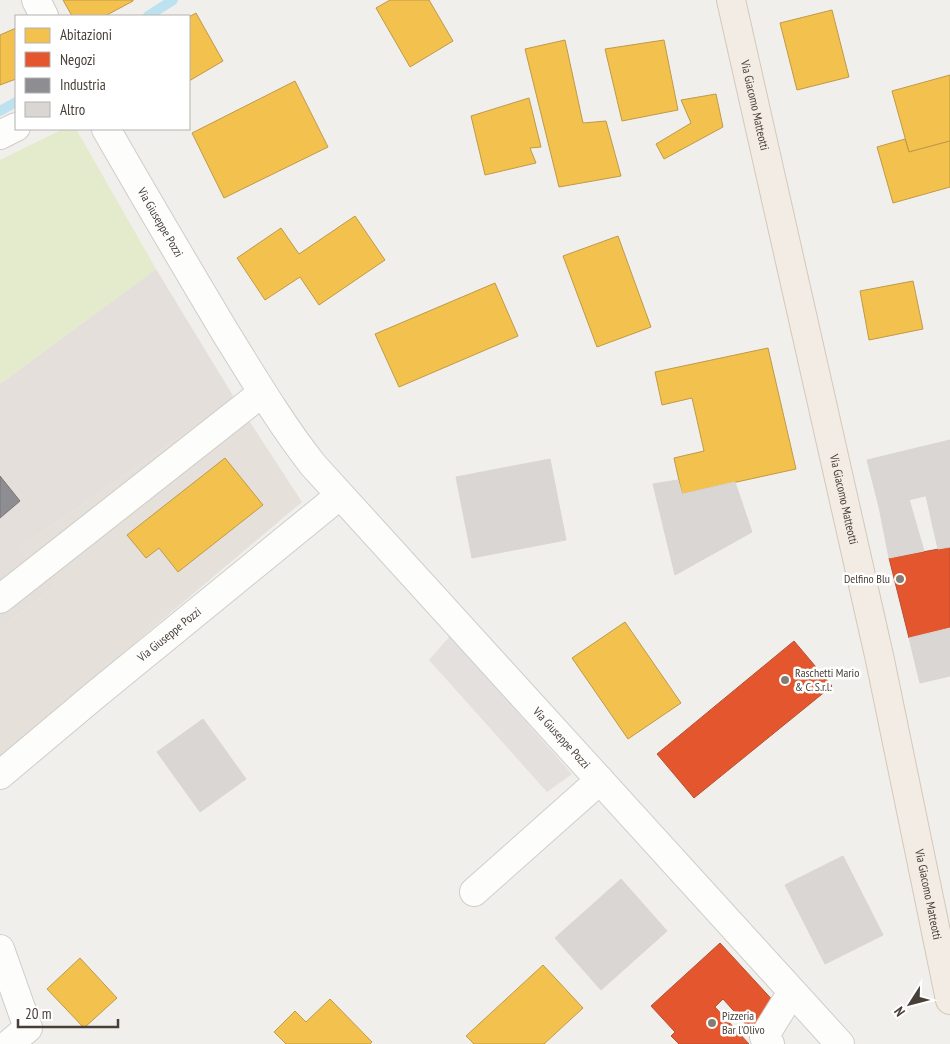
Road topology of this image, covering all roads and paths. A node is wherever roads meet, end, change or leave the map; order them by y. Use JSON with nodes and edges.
{"nodes":[{"id":1,"x":36,"y":0,"type":"edge"},
{"id":2,"x":731,"y":0,"type":"edge"},
{"id":3,"x":44,"y":15,"type":"edge"},
{"id":4,"x":15,"y":128,"type":"edge"},
{"id":5,"x":107,"y":130,"type":"edge"},
{"id":6,"x":0,"y":135,"type":"edge"},
{"id":7,"x":262,"y":393,"type":"junction"},
{"id":8,"x":339,"y":496,"type":"junction"},
{"id":9,"x":0,"y":599,"type":"edge"},
{"id":10,"x":0,"y":775,"type":"edge"},
{"id":11,"x":600,"y":780,"type":"junction"},
{"id":12,"x":474,"y":892,"type":"dead end"},
{"id":13,"x":0,"y":949,"type":"edge"},
{"id":14,"x":792,"y":992,"type":"junction"},
{"id":15,"x":950,"y":1000,"type":"edge"},
{"id":16,"x":9,"y":1044,"type":"edge"},
{"id":17,"x":770,"y":1044,"type":"edge"},
{"id":18,"x":840,"y":1044,"type":"edge"}],
"edges":[{"from":1,"to":3,"type":"street"},
{"from":2,"to":15,"type":"main road","name":"Via Giacomo Matteotti"},
{"from":4,"to":6,"type":"street"},
{"from":5,"to":7,"type":"street","name":"Via Giuseppe Pozzi"},
{"from":7,"to":8,"type":"street","name":"Via Giuseppe Pozzi"},
{"from":7,"to":9,"type":"street"},
{"from":8,"to":10,"type":"street","name":"Via Giuseppe Pozzi"},
{"from":8,"to":11,"type":"street","name":"Via Giuseppe Pozzi"},
{"from":11,"to":12,"type":"street"},
{"from":11,"to":14,"type":"street","name":"Via Giuseppe Pozzi"},
{"from":13,"to":16,"type":"street"},
{"from":14,"to":17,"type":"street"},
{"from":14,"to":18,"type":"street","name":"Via Giuseppe Pozzi"}]}
